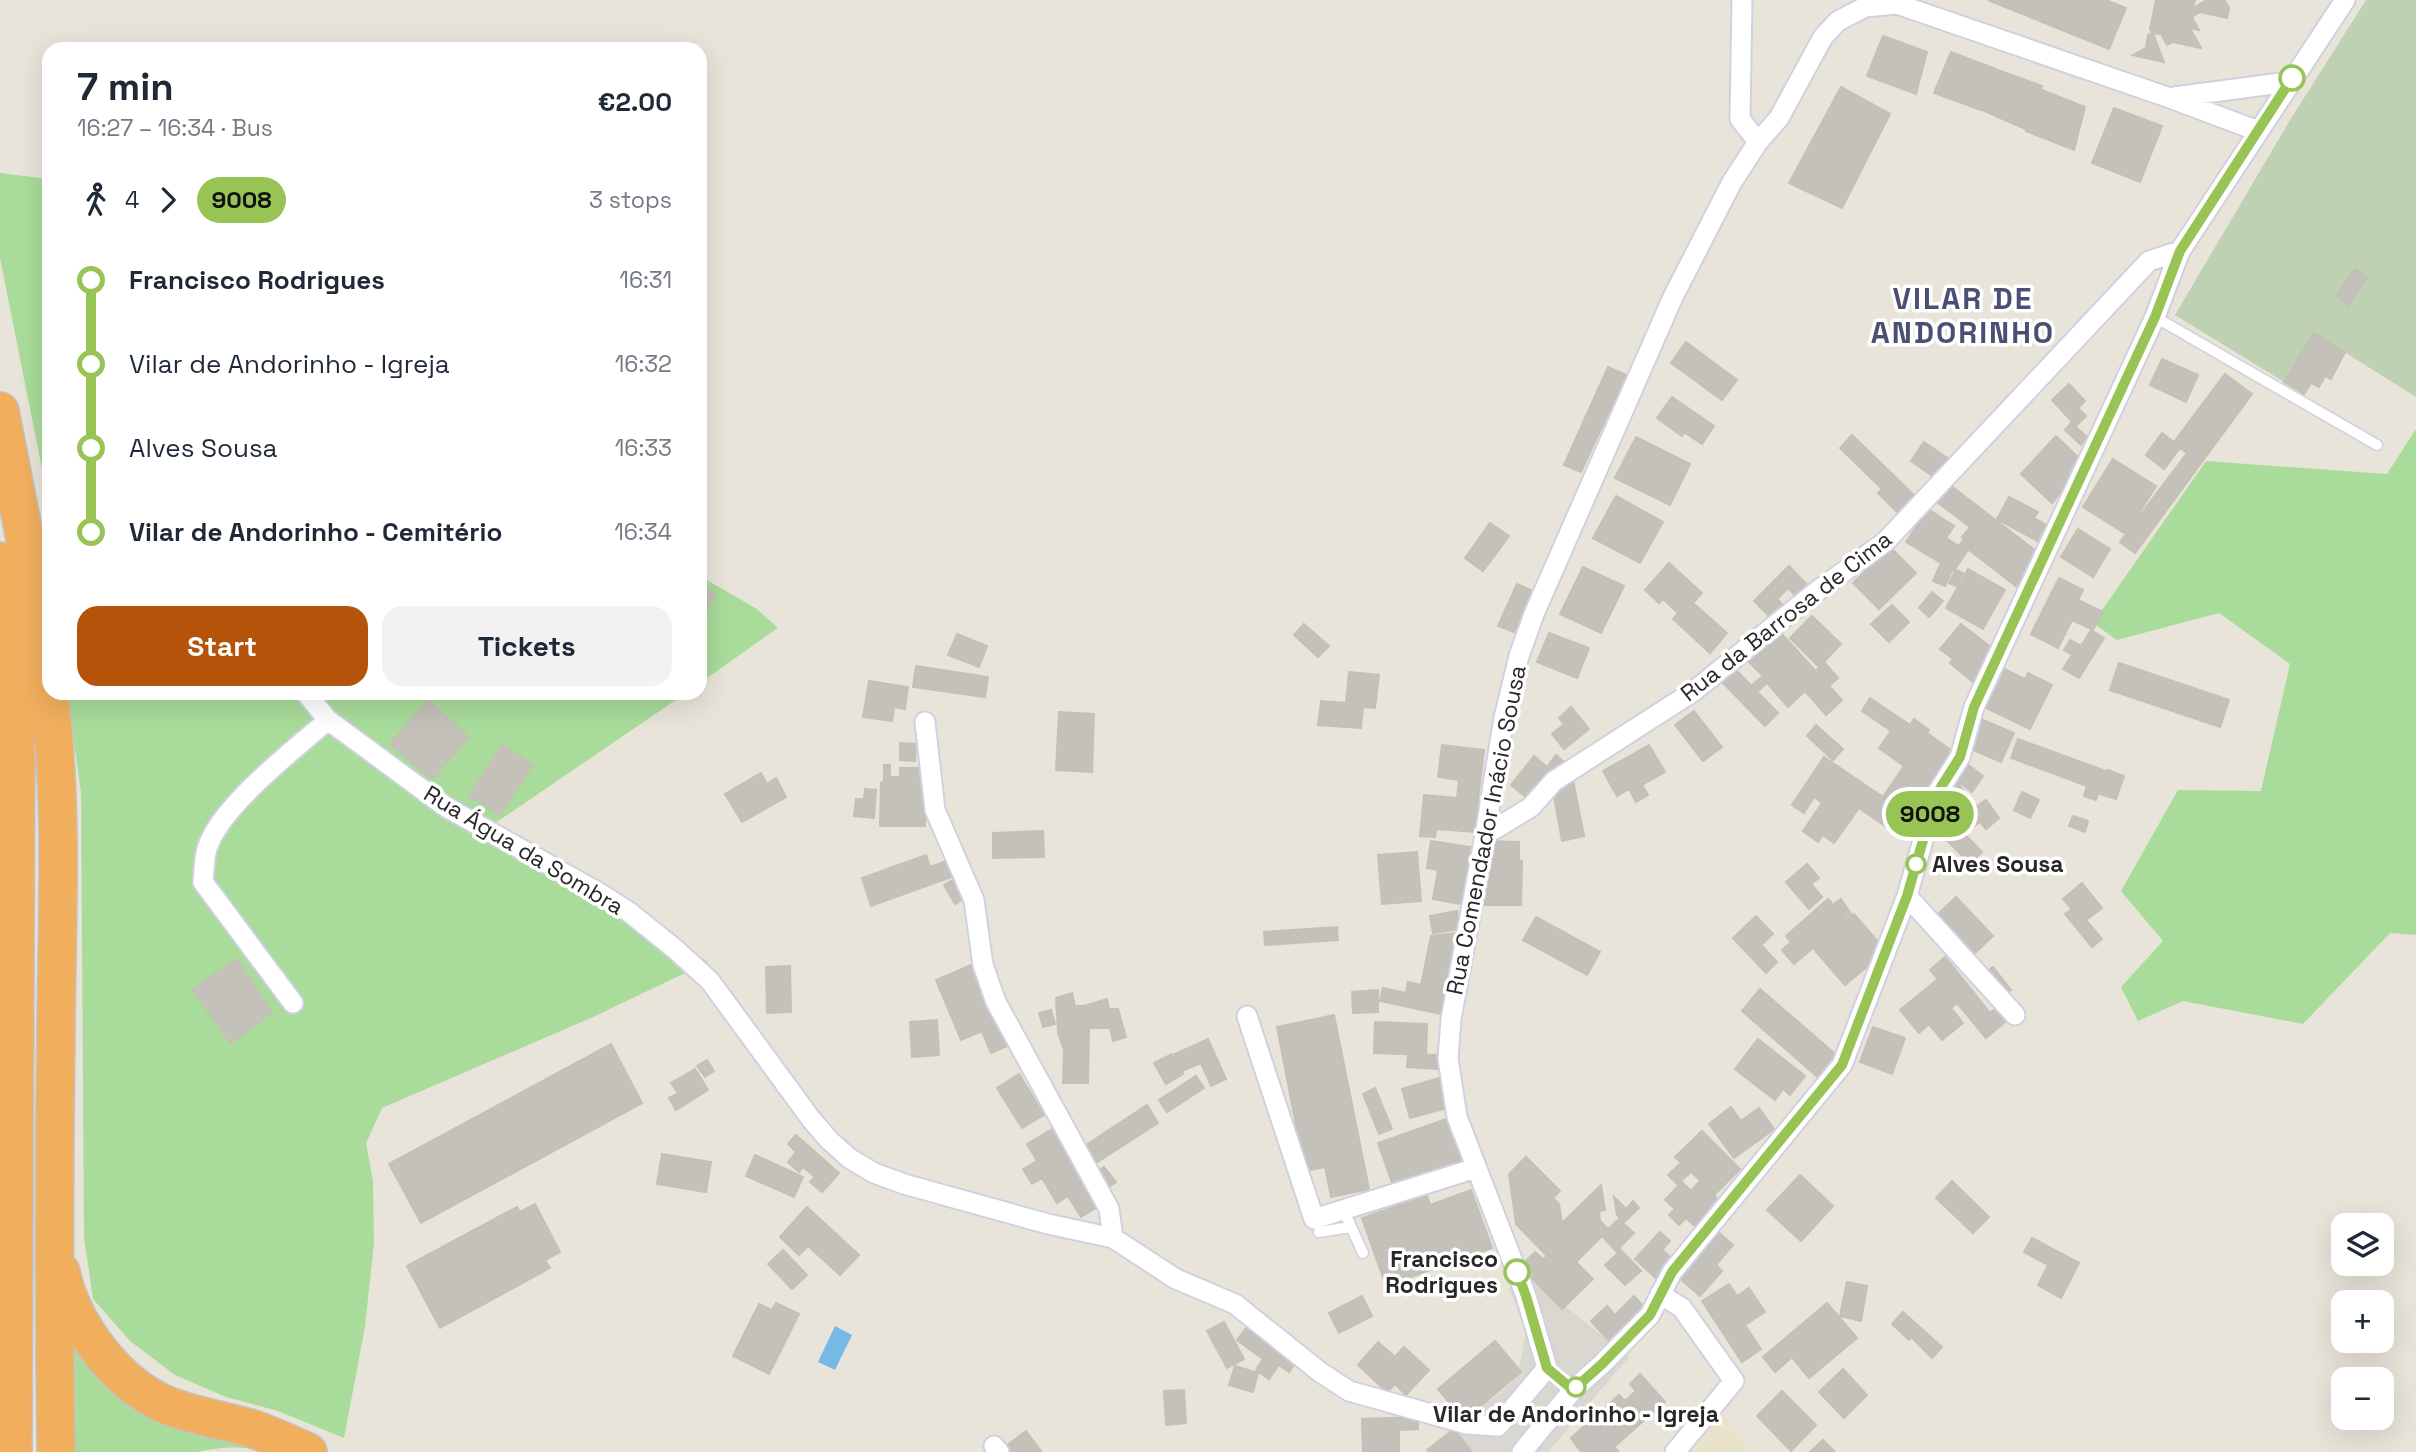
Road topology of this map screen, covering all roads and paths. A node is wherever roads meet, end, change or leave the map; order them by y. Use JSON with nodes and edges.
{"nodes":[{"id":1,"x":1742,"y":0,"type":"edge"},
{"id":2,"x":1845,"y":0,"type":"edge"},
{"id":3,"x":2345,"y":0,"type":"edge"},
{"id":4,"x":1895,"y":2,"type":"edge"},
{"id":5,"x":1838,"y":21,"type":"junction"},
{"id":6,"x":2289,"y":82,"type":"junction"},
{"id":7,"x":2170,"y":98,"type":"junction"},
{"id":8,"x":2258,"y":131,"type":"junction"},
{"id":9,"x":1758,"y":142,"type":"junction"},
{"id":10,"x":2180,"y":251,"type":"junction"},
{"id":11,"x":2155,"y":317,"type":"junction"},
{"id":12,"x":0,"y":411,"type":"edge"},
{"id":13,"x":2377,"y":445,"type":"dead end"},
{"id":14,"x":0,"y":561,"type":"edge"},
{"id":15,"x":42,"y":639,"type":"edge"},
{"id":16,"x":50,"y":700,"type":"edge"},
{"id":17,"x":312,"y":700,"type":"edge"},
{"id":18,"x":328,"y":720,"type":"junction"},
{"id":19,"x":925,"y":722,"type":"dead end"},
{"id":20,"x":1485,"y":835,"type":"junction"},
{"id":21,"x":1907,"y":896,"type":"junction"},
{"id":22,"x":293,"y":1003,"type":"dead end"},
{"id":23,"x":2015,"y":1015,"type":"dead end"},
{"id":24,"x":1247,"y":1016,"type":"dead end"},
{"id":25,"x":1476,"y":1168,"type":"junction"},
{"id":26,"x":1347,"y":1218,"type":"junction"},
{"id":27,"x":1319,"y":1232,"type":"dead end"},
{"id":28,"x":54,"y":1233,"type":"junction"},
{"id":29,"x":1113,"y":1238,"type":"junction"},
{"id":30,"x":1363,"y":1253,"type":"dead end"},
{"id":31,"x":1660,"y":1294,"type":"junction"},
{"id":32,"x":1547,"y":1368,"type":"junction"},
{"id":33,"x":1573,"y":1390,"type":"junction"},
{"id":34,"x":1498,"y":1426,"type":"junction"},
{"id":35,"x":1522,"y":1451,"type":"edge"},
{"id":36,"x":13,"y":1452,"type":"edge"},
{"id":37,"x":55,"y":1452,"type":"edge"},
{"id":38,"x":308,"y":1452,"type":"edge"},
{"id":39,"x":1675,"y":1452,"type":"edge"}],
"edges":[{"from":1,"to":9,"type":"street"},
{"from":2,"to":5,"type":"street"},
{"from":3,"to":6,"type":"street"},
{"from":4,"to":5,"type":"street"},
{"from":4,"to":7,"type":"street"},
{"from":5,"to":9,"type":"street","name":"Rua Comendador Inácio Sousa"},
{"from":6,"to":7,"type":"street"},
{"from":6,"to":8,"type":"street"},
{"from":7,"to":8,"type":"street"},
{"from":8,"to":10,"type":"street"},
{"from":9,"to":20,"type":"street","name":"Rua Comendador Inácio Sousa"},
{"from":10,"to":11,"type":"street"},
{"from":10,"to":20,"type":"street","name":"Rua da Barrosa de Cima"},
{"from":11,"to":13,"type":"lane"},
{"from":11,"to":21,"type":"street"},
{"from":12,"to":15,"type":"highway"},
{"from":14,"to":36,"type":"highway"},
{"from":16,"to":28,"type":"highway"},
{"from":17,"to":18,"type":"street","name":"Rua Água da Sombra"},
{"from":18,"to":22,"type":"street"},
{"from":18,"to":29,"type":"street","name":"Rua Água da Sombra"},
{"from":19,"to":29,"type":"street"},
{"from":20,"to":25,"type":"street","name":"Rua Comendador Inácio Sousa"},
{"from":21,"to":23,"type":"street"},
{"from":21,"to":31,"type":"street"},
{"from":24,"to":26,"type":"street"},
{"from":25,"to":26,"type":"street"},
{"from":25,"to":32,"type":"street","name":"Rua Comendador Inácio Sousa"},
{"from":26,"to":27,"type":"lane"},
{"from":26,"to":30,"type":"lane"},
{"from":28,"to":37,"type":"highway"},
{"from":28,"to":38,"type":"highway"},
{"from":29,"to":34,"type":"street"},
{"from":31,"to":33,"type":"street"},
{"from":31,"to":39,"type":"street"},
{"from":32,"to":33,"type":"street"},
{"from":32,"to":34,"type":"street"},
{"from":33,"to":35,"type":"street"},
{"from":34,"to":35,"type":"street"}]}
